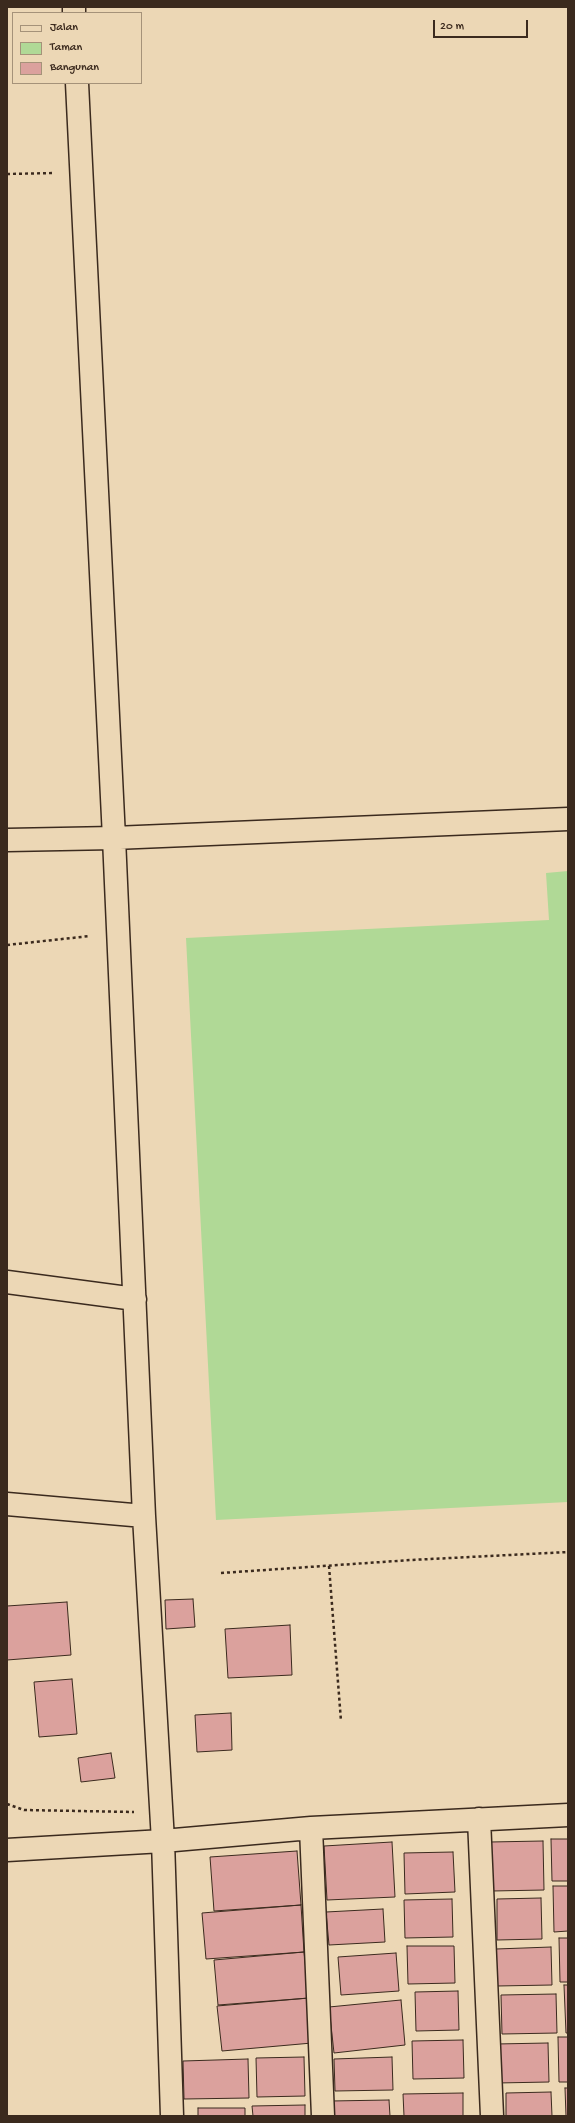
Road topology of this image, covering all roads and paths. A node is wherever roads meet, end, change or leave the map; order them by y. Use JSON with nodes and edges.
{"nodes":[{"id":1,"x":77,"y":84,"type":"edge"},
{"id":2,"x":81,"y":173,"type":"junction"},
{"id":3,"x":7,"y":174,"type":"edge"},
{"id":4,"x":568,"y":819,"type":"edge"},
{"id":5,"x":114,"y":838,"type":"junction"},
{"id":6,"x":7,"y":840,"type":"edge"},
{"id":7,"x":119,"y":933,"type":"junction"},
{"id":8,"x":7,"y":945,"type":"edge"},
{"id":9,"x":7,"y":1282,"type":"edge"},
{"id":10,"x":135,"y":1299,"type":"junction"},
{"id":11,"x":7,"y":1504,"type":"edge"},
{"id":12,"x":144,"y":1516,"type":"junction"},
{"id":13,"x":568,"y":1552,"type":"edge"},
{"id":14,"x":330,"y":1566,"type":"junction"},
{"id":15,"x":222,"y":1573,"type":"dead end"},
{"id":16,"x":341,"y":1721,"type":"dead end"},
{"id":17,"x":7,"y":1804,"type":"edge"},
{"id":18,"x":568,"y":1815,"type":"edge"},
{"id":19,"x":161,"y":1818,"type":"junction"},
{"id":20,"x":479,"y":1819,"type":"junction"},
{"id":21,"x":312,"y":1828,"type":"junction"},
{"id":22,"x":163,"y":1841,"type":"junction"},
{"id":23,"x":7,"y":1850,"type":"edge"},
{"id":24,"x":172,"y":2116,"type":"edge"},
{"id":25,"x":323,"y":2116,"type":"edge"},
{"id":26,"x":492,"y":2116,"type":"edge"}],
"edges":[{"from":1,"to":2,"type":"street"},
{"from":2,"to":3,"type":"path"},
{"from":2,"to":5,"type":"street"},
{"from":4,"to":5,"type":"street"},
{"from":5,"to":6,"type":"street"},
{"from":5,"to":7,"type":"street"},
{"from":7,"to":8,"type":"path"},
{"from":7,"to":10,"type":"street"},
{"from":9,"to":10,"type":"street"},
{"from":10,"to":12,"type":"street"},
{"from":11,"to":12,"type":"street"},
{"from":12,"to":19,"type":"street"},
{"from":13,"to":14,"type":"path"},
{"from":14,"to":15,"type":"path"},
{"from":14,"to":16,"type":"path"},
{"from":17,"to":19,"type":"path"},
{"from":18,"to":20,"type":"street"},
{"from":19,"to":22,"type":"street"},
{"from":20,"to":21,"type":"street"},
{"from":20,"to":26,"type":"street"},
{"from":21,"to":22,"type":"street"},
{"from":21,"to":25,"type":"street"},
{"from":22,"to":23,"type":"street"},
{"from":22,"to":24,"type":"street"}]}
